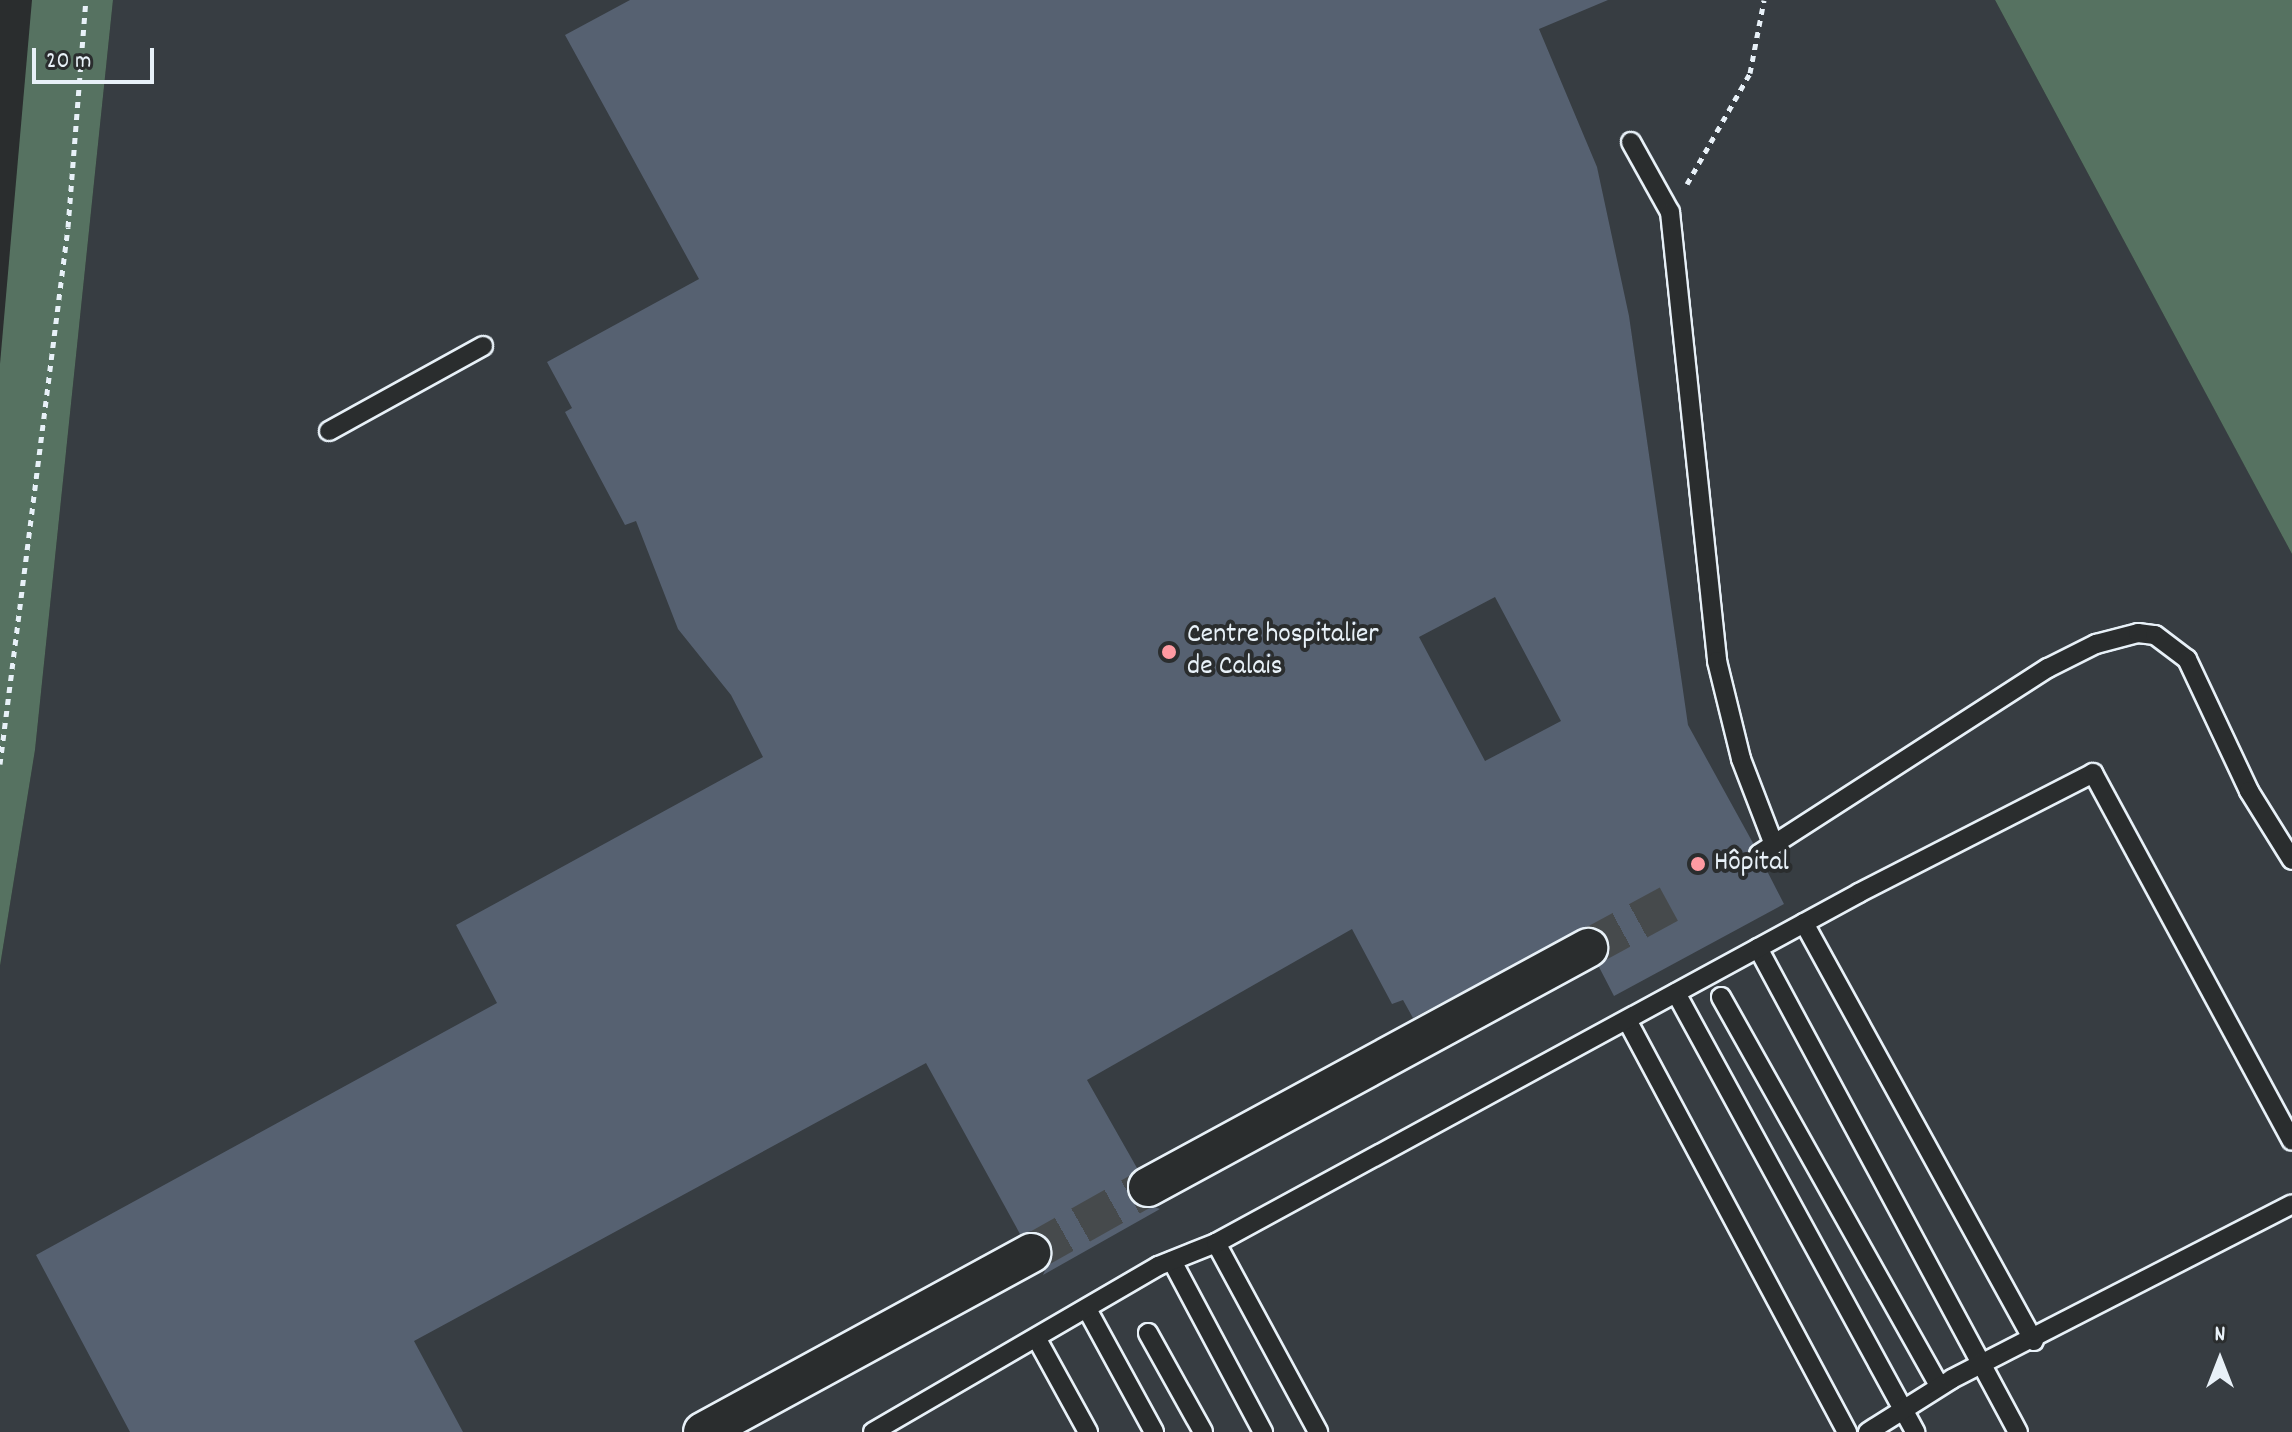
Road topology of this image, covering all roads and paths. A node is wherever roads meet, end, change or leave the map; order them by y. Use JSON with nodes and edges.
{"nodes":[{"id":1,"x":86,"y":0,"type":"edge"},
{"id":2,"x":1764,"y":0,"type":"edge"},
{"id":3,"x":1631,"y":142,"type":"dead end"},
{"id":4,"x":1670,"y":212,"type":"junction"},
{"id":5,"x":483,"y":346,"type":"dead end"},
{"id":6,"x":329,"y":431,"type":"dead end"},
{"id":7,"x":0,"y":764,"type":"edge"},
{"id":8,"x":2292,"y":860,"type":"edge"},
{"id":9,"x":1804,"y":923,"type":"junction"},
{"id":10,"x":1588,"y":948,"type":"tunnel mouth"},
{"id":11,"x":1758,"y":948,"type":"junction"},
{"id":12,"x":1676,"y":993,"type":"junction"},
{"id":13,"x":1721,"y":997,"type":"dead end"},
{"id":14,"x":1627,"y":1020,"type":"junction"},
{"id":15,"x":2292,"y":1141,"type":"edge"},
{"id":16,"x":1148,"y":1187,"type":"tunnel mouth"},
{"id":17,"x":2292,"y":1204,"type":"edge"},
{"id":18,"x":1216,"y":1243,"type":"junction"},
{"id":19,"x":1031,"y":1253,"type":"tunnel mouth"},
{"id":20,"x":1172,"y":1261,"type":"junction"},
{"id":21,"x":1087,"y":1309,"type":"junction"},
{"id":22,"x":1148,"y":1333,"type":"dead end"},
{"id":23,"x":1038,"y":1341,"type":"junction"},
{"id":24,"x":2034,"y":1341,"type":"junction"},
{"id":25,"x":1980,"y":1369,"type":"junction"},
{"id":26,"x":1939,"y":1386,"type":"junction"},
{"id":27,"x":1904,"y":1412,"type":"junction"},
{"id":28,"x":703,"y":1432,"type":"edge"},
{"id":29,"x":873,"y":1432,"type":"edge"},
{"id":30,"x":1088,"y":1432,"type":"edge"},
{"id":31,"x":1154,"y":1432,"type":"edge"},
{"id":32,"x":1203,"y":1432,"type":"edge"},
{"id":33,"x":1263,"y":1432,"type":"edge"},
{"id":34,"x":1318,"y":1432,"type":"edge"},
{"id":35,"x":1847,"y":1432,"type":"edge"},
{"id":36,"x":1868,"y":1432,"type":"edge"},
{"id":37,"x":1915,"y":1432,"type":"edge"},
{"id":38,"x":2018,"y":1432,"type":"edge"}],
"edges":[{"from":1,"to":7,"type":"path"},
{"from":2,"to":4,"type":"path"},
{"from":3,"to":4,"type":"lane"},
{"from":4,"to":8,"type":"lane"},
{"from":5,"to":6,"type":"lane"},
{"from":9,"to":11,"type":"lane"},
{"from":9,"to":15,"type":"lane"},
{"from":9,"to":24,"type":"lane"},
{"from":10,"to":16,"type":"street"},
{"from":11,"to":12,"type":"lane"},
{"from":11,"to":25,"type":"lane"},
{"from":12,"to":14,"type":"lane"},
{"from":12,"to":27,"type":"lane"},
{"from":13,"to":26,"type":"lane"},
{"from":14,"to":18,"type":"lane"},
{"from":14,"to":35,"type":"lane"},
{"from":17,"to":24,"type":"lane"},
{"from":18,"to":20,"type":"lane"},
{"from":18,"to":34,"type":"lane"},
{"from":19,"to":28,"type":"street"},
{"from":20,"to":21,"type":"lane"},
{"from":20,"to":33,"type":"lane"},
{"from":21,"to":23,"type":"lane"},
{"from":21,"to":31,"type":"lane"},
{"from":22,"to":32,"type":"lane"},
{"from":23,"to":29,"type":"lane"},
{"from":23,"to":30,"type":"lane"},
{"from":24,"to":25,"type":"lane"},
{"from":25,"to":26,"type":"lane"},
{"from":25,"to":38,"type":"lane"},
{"from":26,"to":27,"type":"lane"},
{"from":27,"to":36,"type":"lane"},
{"from":27,"to":37,"type":"lane"}]}
